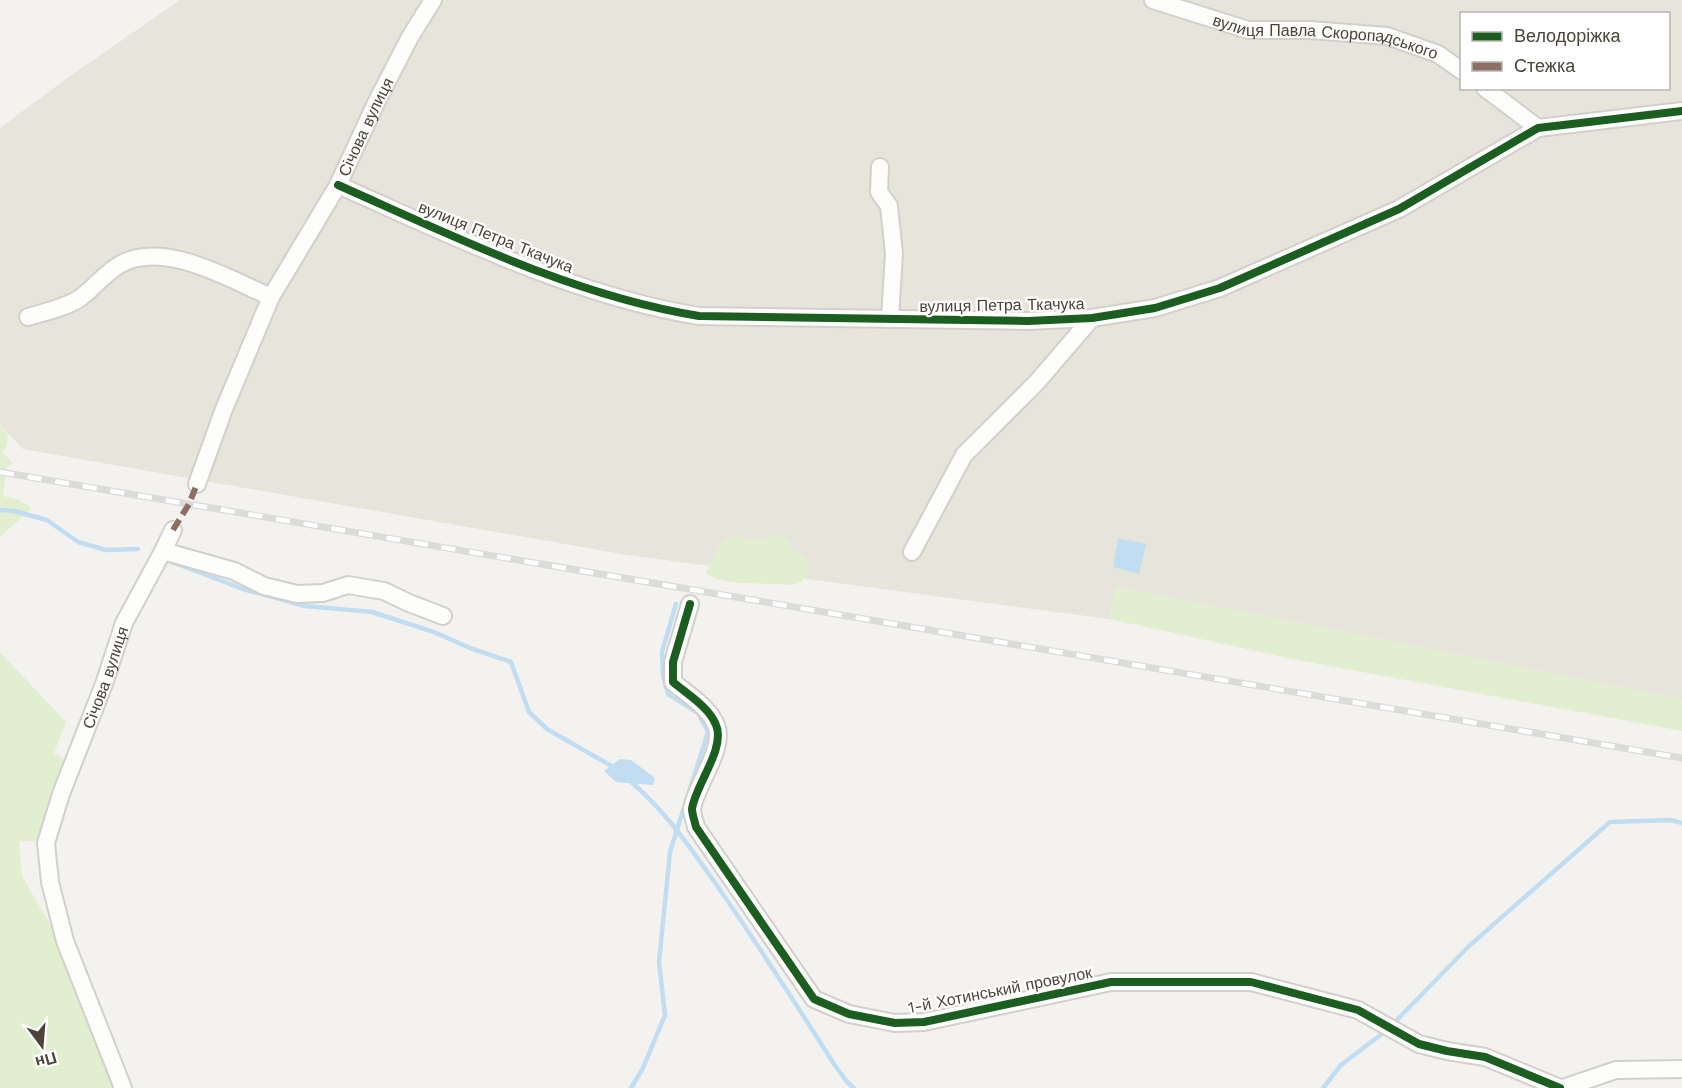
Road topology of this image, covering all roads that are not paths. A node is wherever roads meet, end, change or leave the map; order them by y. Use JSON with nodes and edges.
{"nodes":[{"id":1,"x":434,"y":0,"type":"edge"},
{"id":2,"x":1153,"y":0,"type":"edge"},
{"id":3,"x":1460,"y":70,"type":"edge"},
{"id":4,"x":1488,"y":90,"type":"edge"},
{"id":5,"x":1682,"y":111,"type":"edge"},
{"id":6,"x":1539,"y":128,"type":"junction"},
{"id":7,"x":880,"y":167,"type":"dead end"},
{"id":8,"x":338,"y":185,"type":"junction"},
{"id":9,"x":271,"y":297,"type":"junction"},
{"id":10,"x":28,"y":317,"type":"dead end"},
{"id":11,"x":1092,"y":318,"type":"junction"},
{"id":12,"x":890,"y":319,"type":"junction"},
{"id":13,"x":197,"y":484,"type":"dead end"},
{"id":14,"x":173,"y":530,"type":"dead end"},
{"id":15,"x":164,"y":551,"type":"junction"},
{"id":16,"x":912,"y":552,"type":"dead end"},
{"id":17,"x":690,"y":604,"type":"dead end"},
{"id":18,"x":443,"y":616,"type":"dead end"},
{"id":19,"x":1682,"y":1069,"type":"edge"},
{"id":20,"x":123,"y":1088,"type":"edge"},
{"id":21,"x":1562,"y":1088,"type":"edge"}],
"edges":[{"from":1,"to":8,"type":"street","name":"Січова вулиця"},
{"from":2,"to":3,"type":"street","name":"вулиця Павла Скоропадського"},
{"from":4,"to":6,"type":"street"},
{"from":5,"to":6,"type":"street","name":"вулиця Петра Ткачука"},
{"from":6,"to":11,"type":"street","name":"вулиця Петра Ткачука"},
{"from":7,"to":12,"type":"street"},
{"from":8,"to":9,"type":"street","name":"Січова вулиця"},
{"from":8,"to":12,"type":"street","name":"вулиця Петра Ткачука"},
{"from":9,"to":10,"type":"street"},
{"from":9,"to":13,"type":"street","name":"Січова вулиця"},
{"from":11,"to":12,"type":"street","name":"вулиця Петра Ткачука"},
{"from":11,"to":16,"type":"street"},
{"from":14,"to":15,"type":"street","name":"Січова вулиця"},
{"from":15,"to":18,"type":"street"},
{"from":15,"to":20,"type":"street","name":"Січова вулиця"},
{"from":17,"to":21,"type":"street","name":"1-й Хотинський провулок"},
{"from":19,"to":21,"type":"street","name":"1-й Хотинський провулок"}]}
